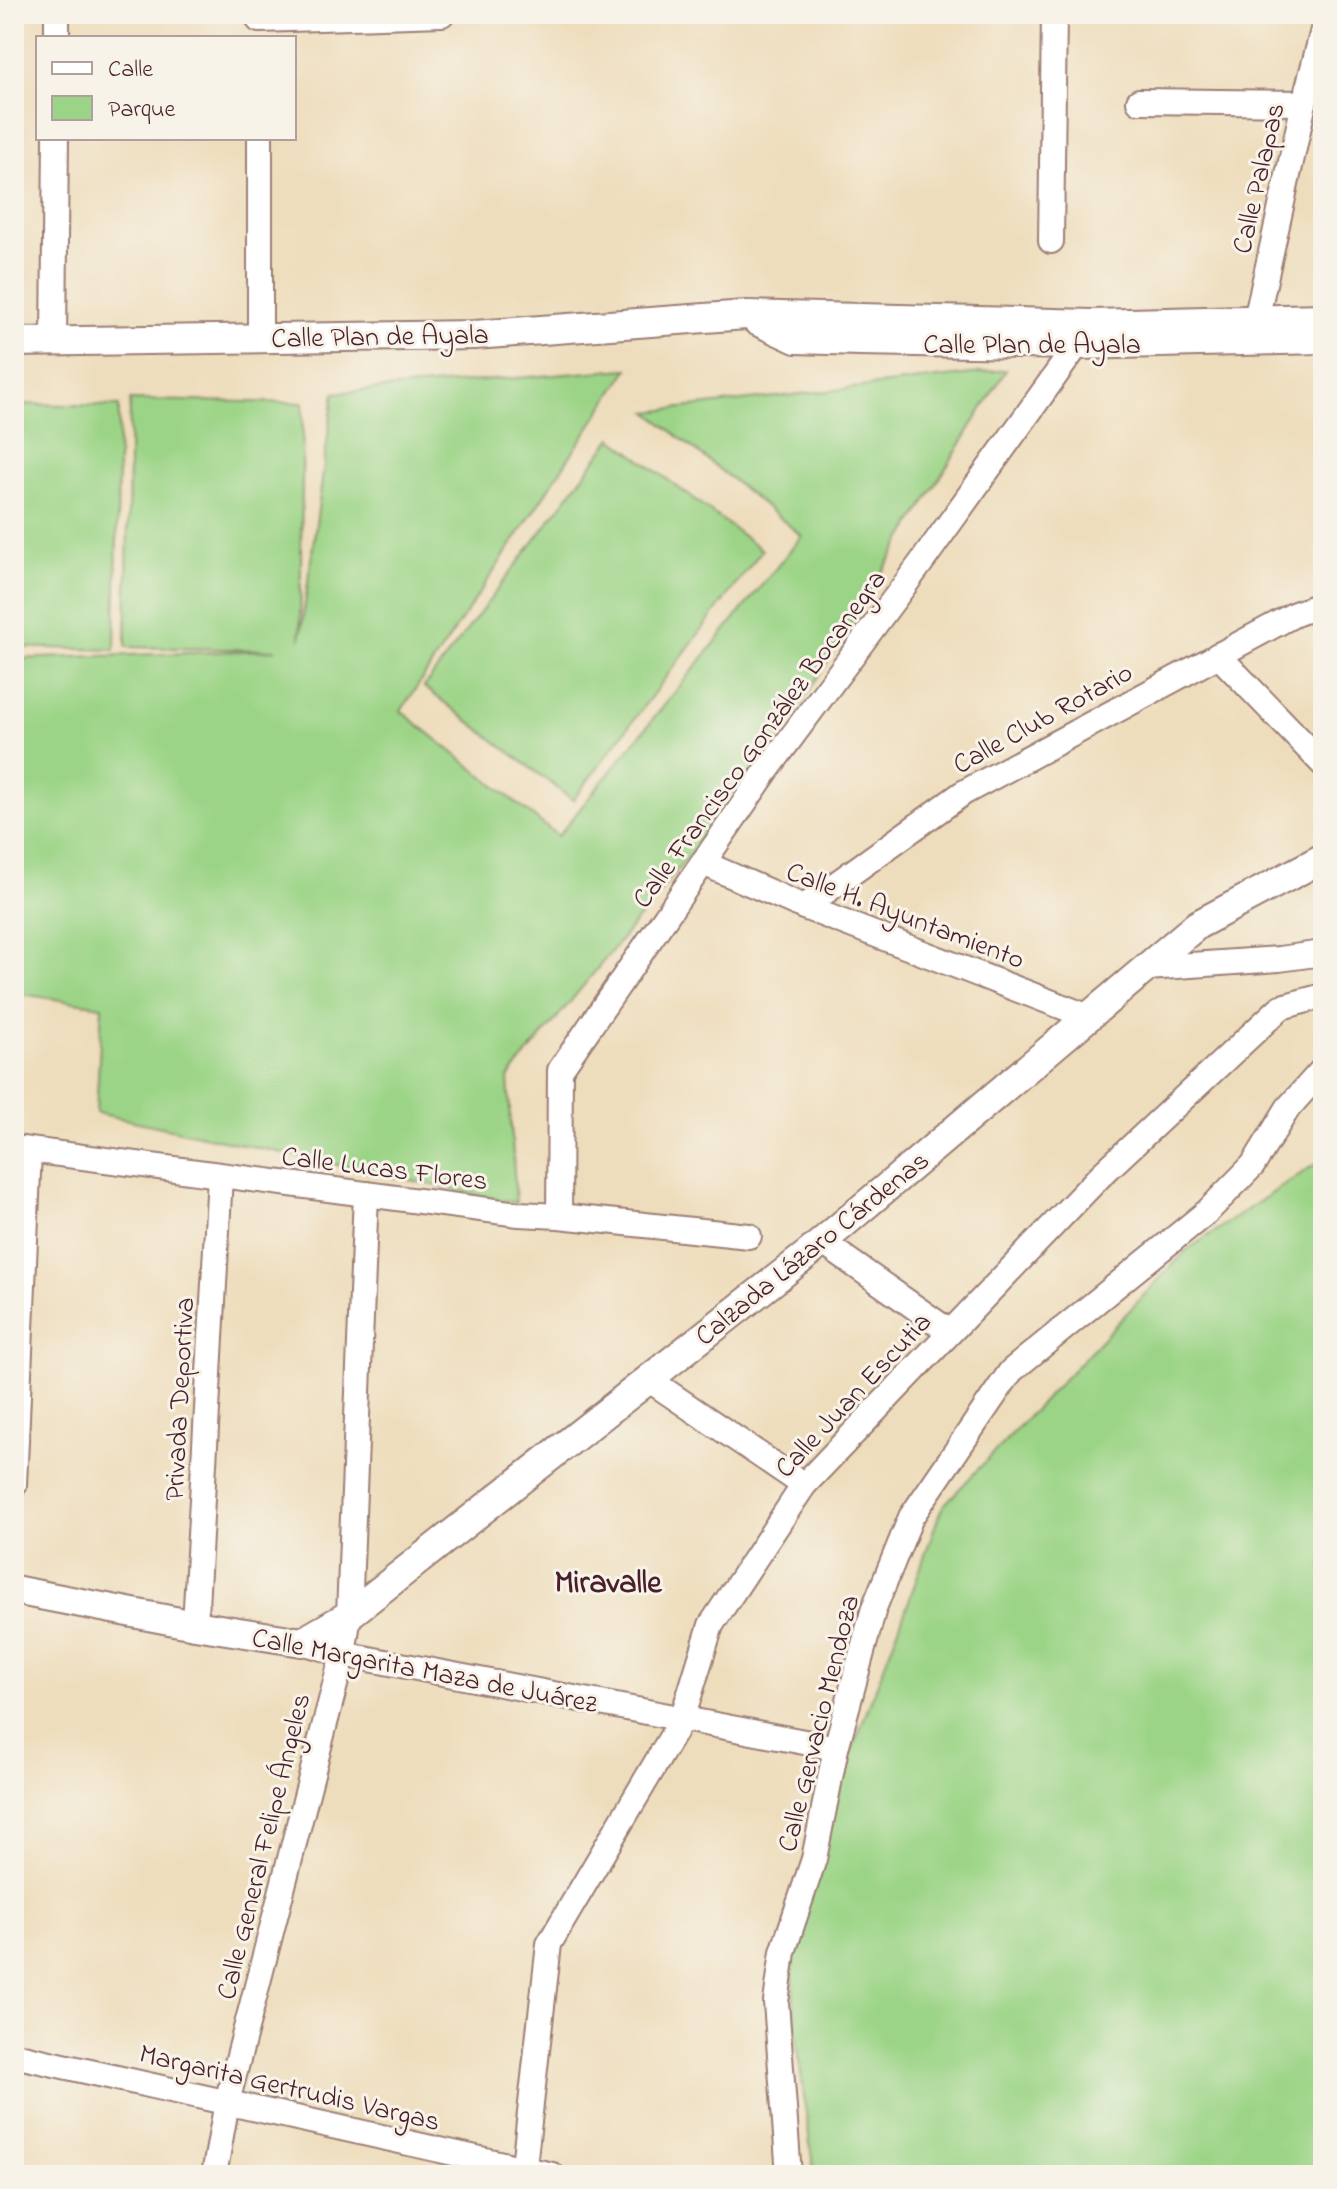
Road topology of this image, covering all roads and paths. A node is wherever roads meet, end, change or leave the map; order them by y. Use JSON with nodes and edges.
{"nodes":[{"id":1,"x":57,"y":14,"type":"edge"},
{"id":2,"x":442,"y":14,"type":"edge"},
{"id":3,"x":1054,"y":14,"type":"edge"},
{"id":4,"x":259,"y":24,"type":"edge"},
{"id":5,"x":1323,"y":30,"type":"edge"},
{"id":6,"x":57,"y":36,"type":"edge"},
{"id":7,"x":1318,"y":67,"type":"edge"},
{"id":8,"x":1139,"y":101,"type":"dead end"},
{"id":9,"x":1304,"y":103,"type":"junction"},
{"id":10,"x":56,"y":140,"type":"edge"},
{"id":11,"x":260,"y":140,"type":"edge"},
{"id":12,"x":1051,"y":241,"type":"dead end"},
{"id":13,"x":1323,"y":318,"type":"edge"},
{"id":14,"x":1255,"y":330,"type":"junction"},
{"id":15,"x":1085,"y":334,"type":"junction"},
{"id":16,"x":260,"y":338,"type":"junction"},
{"id":17,"x":1323,"y":339,"type":"edge"},
{"id":18,"x":54,"y":341,"type":"junction"},
{"id":19,"x":14,"y":342,"type":"edge"},
{"id":20,"x":1323,"y":604,"type":"edge"},
{"id":21,"x":1218,"y":655,"type":"junction"},
{"id":22,"x":1323,"y":764,"type":"edge"},
{"id":23,"x":1323,"y":858,"type":"edge"},
{"id":24,"x":703,"y":863,"type":"junction"},
{"id":25,"x":804,"y":907,"type":"junction"},
{"id":26,"x":1323,"y":953,"type":"edge"},
{"id":27,"x":1147,"y":968,"type":"junction"},
{"id":28,"x":1323,"y":996,"type":"edge"},
{"id":29,"x":1089,"y":1017,"type":"junction"},
{"id":30,"x":1323,"y":1069,"type":"edge"},
{"id":31,"x":22,"y":1150,"type":"edge"},
{"id":32,"x":213,"y":1175,"type":"junction"},
{"id":33,"x":366,"y":1194,"type":"junction"},
{"id":34,"x":559,"y":1216,"type":"junction"},
{"id":35,"x":749,"y":1236,"type":"dead end"},
{"id":36,"x":822,"y":1242,"type":"junction"},
{"id":37,"x":950,"y":1332,"type":"junction"},
{"id":38,"x":648,"y":1379,"type":"junction"},
{"id":39,"x":14,"y":1485,"type":"edge"},
{"id":40,"x":804,"y":1485,"type":"junction"},
{"id":41,"x":14,"y":1590,"type":"edge"},
{"id":42,"x":349,"y":1615,"type":"junction"},
{"id":43,"x":189,"y":1624,"type":"junction"},
{"id":44,"x":302,"y":1642,"type":"junction"},
{"id":45,"x":343,"y":1654,"type":"junction"},
{"id":46,"x":682,"y":1719,"type":"junction"},
{"id":47,"x":836,"y":1748,"type":"junction"},
{"id":48,"x":14,"y":2055,"type":"edge"},
{"id":49,"x":227,"y":2102,"type":"junction"},
{"id":50,"x":523,"y":2172,"type":"edge"},
{"id":51,"x":214,"y":2175,"type":"edge"},
{"id":52,"x":552,"y":2175,"type":"edge"},
{"id":53,"x":789,"y":2175,"type":"edge"}],
"edges":[{"from":1,"to":6,"type":"street"},
{"from":2,"to":4,"type":"street"},
{"from":3,"to":12,"type":"street"},
{"from":5,"to":7,"type":"street","name":"Calle Palapas"},
{"from":7,"to":9,"type":"street","name":"Calle Palapas"},
{"from":8,"to":9,"type":"street"},
{"from":9,"to":14,"type":"street","name":"Calle Palapas"},
{"from":10,"to":18,"type":"street"},
{"from":11,"to":16,"type":"street"},
{"from":13,"to":14,"type":"street","name":"Calle Plan de Ayala"},
{"from":14,"to":15,"type":"street","name":"Calle Plan de Ayala"},
{"from":14,"to":17,"type":"street","name":"Calle Plan de Ayala"},
{"from":15,"to":16,"type":"street","name":"Calle Plan de Ayala"},
{"from":15,"to":24,"type":"street","name":"Calle Francisco González Bocanegra"},
{"from":16,"to":18,"type":"street","name":"Calle Plan de Ayala"},
{"from":18,"to":19,"type":"street","name":"Calle Plan de Ayala"},
{"from":20,"to":21,"type":"street","name":"Calle Club Rotario"},
{"from":21,"to":22,"type":"street"},
{"from":21,"to":25,"type":"street","name":"Calle Club Rotario"},
{"from":23,"to":27,"type":"street","name":"Calzada Lázaro Cárdenas"},
{"from":24,"to":25,"type":"street","name":"Calle H. Ayuntamiento"},
{"from":24,"to":34,"type":"street","name":"Calle Francisco González Bocanegra"},
{"from":25,"to":29,"type":"street","name":"Calle H. Ayuntamiento"},
{"from":26,"to":27,"type":"street"},
{"from":27,"to":29,"type":"street","name":"Calzada Lázaro Cárdenas"},
{"from":28,"to":37,"type":"street","name":"Calle Juan Escutia"},
{"from":29,"to":36,"type":"street","name":"Calzada Lázaro Cárdenas"},
{"from":30,"to":47,"type":"street","name":"Calle Gervacio Mendoza"},
{"from":31,"to":32,"type":"street","name":"Calle Lucas Flores"},
{"from":31,"to":39,"type":"street"},
{"from":32,"to":33,"type":"street","name":"Calle Lucas Flores"},
{"from":32,"to":43,"type":"street","name":"Privada Deportiva"},
{"from":33,"to":34,"type":"street","name":"Calle Lucas Flores"},
{"from":33,"to":42,"type":"street","name":"Calle General Felipe Ángeles"},
{"from":34,"to":35,"type":"street","name":"Calle Lucas Flores"},
{"from":36,"to":37,"type":"street"},
{"from":36,"to":38,"type":"street","name":"Calzada Lázaro Cárdenas"},
{"from":37,"to":40,"type":"street","name":"Calle Juan Escutia"},
{"from":38,"to":40,"type":"street"},
{"from":38,"to":42,"type":"street","name":"Calzada Lázaro Cárdenas"},
{"from":40,"to":46,"type":"street","name":"Calle Juan Escutia"},
{"from":41,"to":43,"type":"street","name":"Calle Margarita Maza de Juárez"},
{"from":42,"to":44,"type":"street","name":"Calzada Lázaro Cárdenas"},
{"from":42,"to":45,"type":"street","name":"Calle General Felipe Ángeles"},
{"from":43,"to":44,"type":"street","name":"Calle Margarita Maza de Juárez"},
{"from":44,"to":45,"type":"street","name":"Calle Margarita Maza de Juárez"},
{"from":45,"to":46,"type":"street","name":"Calle Margarita Maza de Juárez"},
{"from":45,"to":49,"type":"street","name":"Calle General Felipe Ángeles"},
{"from":46,"to":47,"type":"street","name":"Calle Margarita Maza de Juárez"},
{"from":46,"to":50,"type":"street","name":"Calle Juan Escutia"},
{"from":47,"to":53,"type":"street","name":"Calle Gervacio Mendoza"},
{"from":48,"to":49,"type":"street","name":"Margarita Gertrudis Vargas"},
{"from":49,"to":50,"type":"street","name":"Margarita Gertrudis Vargas"},
{"from":49,"to":51,"type":"street","name":"Calle General Felipe Ángeles"},
{"from":50,"to":52,"type":"street","name":"Margarita Gertrudis Vargas"}]}
